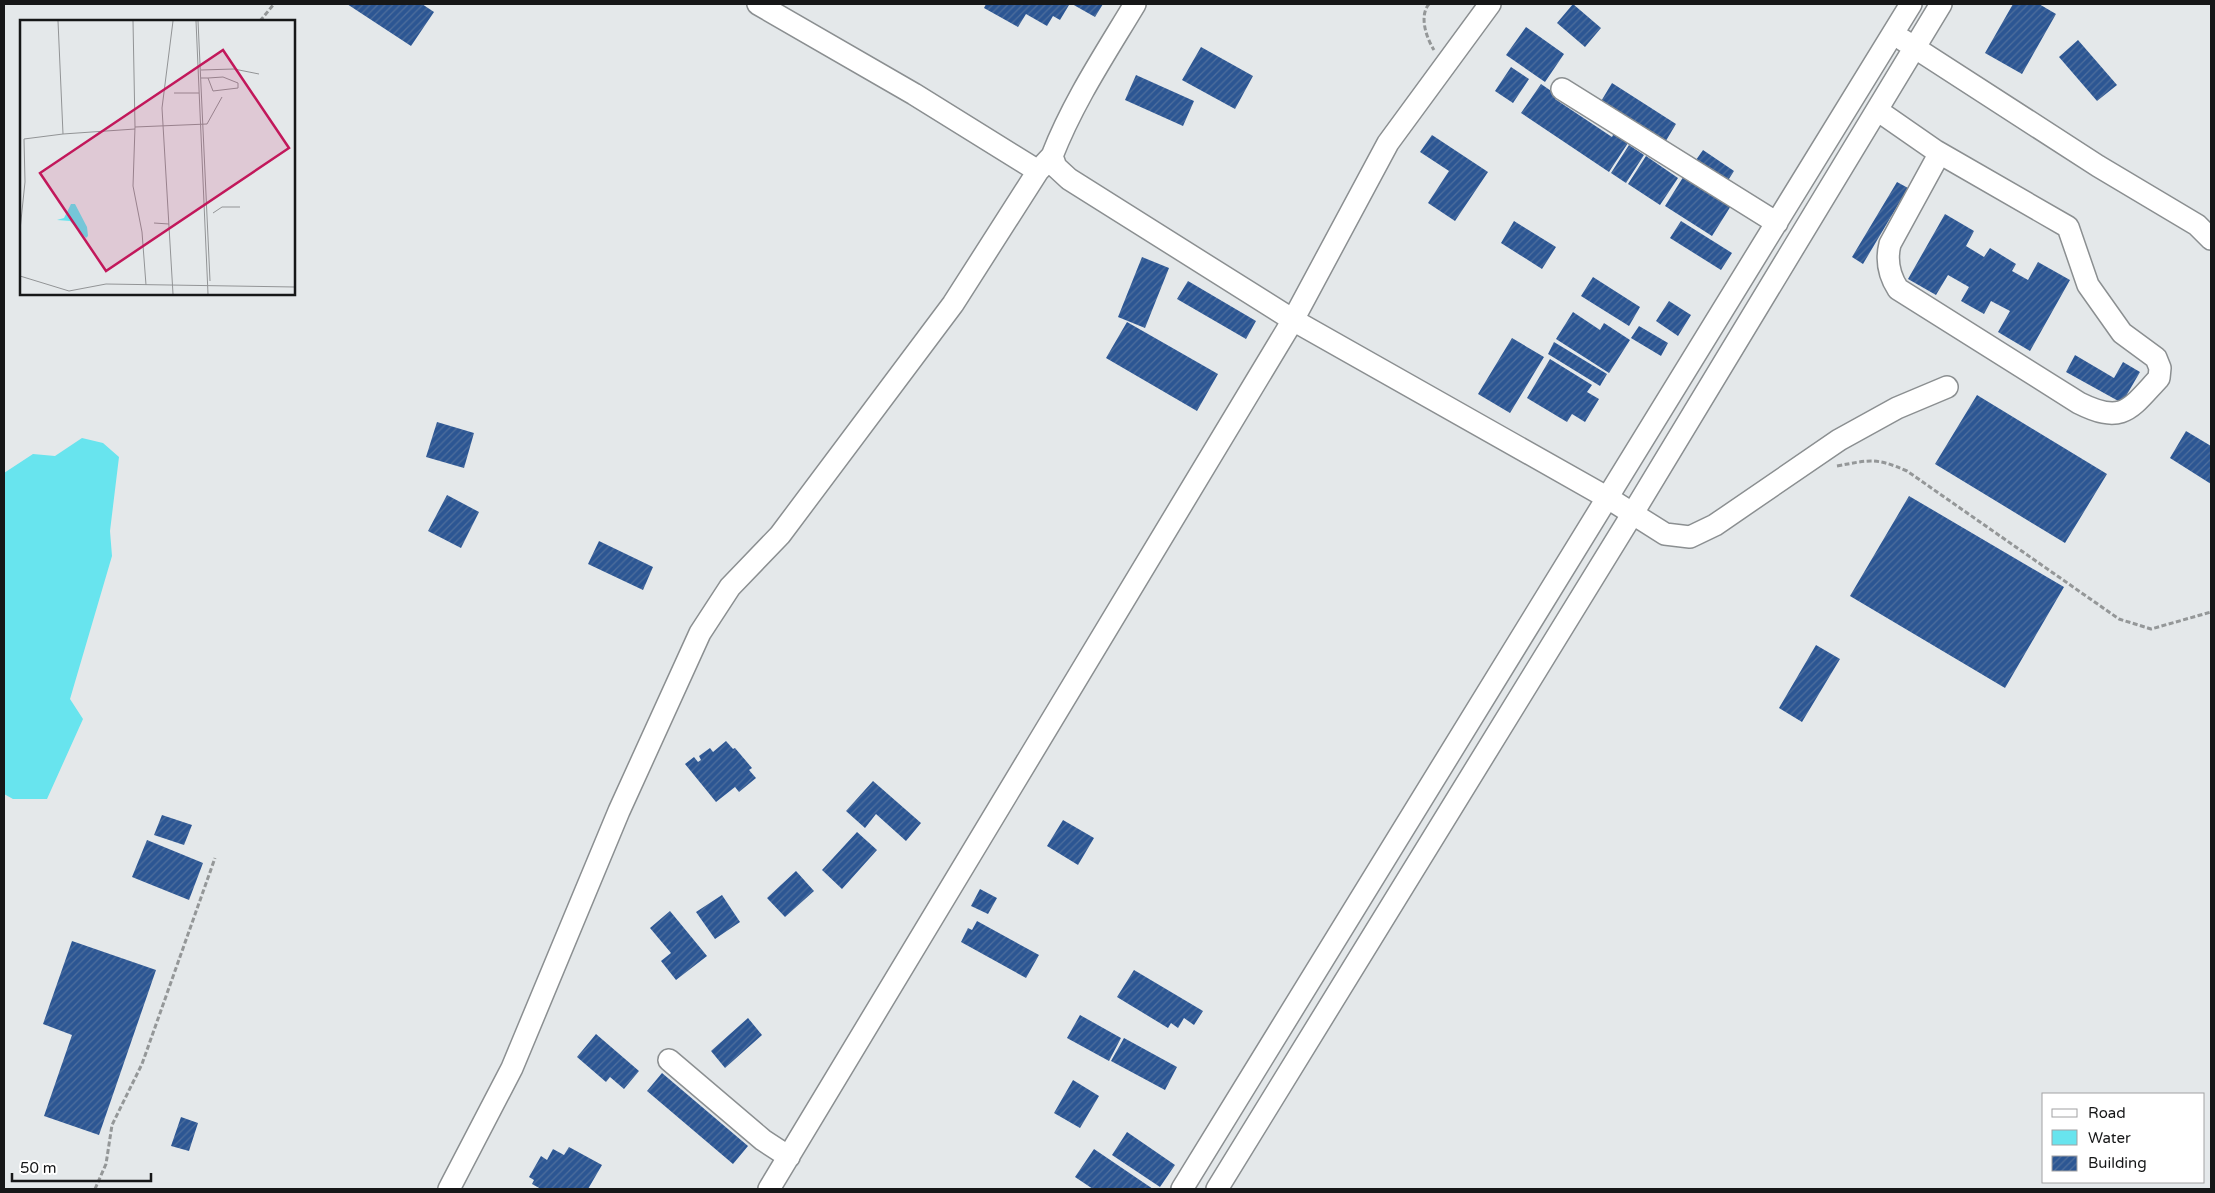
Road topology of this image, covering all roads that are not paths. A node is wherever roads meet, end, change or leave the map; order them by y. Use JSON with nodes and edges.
{"nodes":[{"id":1,"x":758,"y":4,"type":"edge"},
{"id":2,"x":1135,"y":4,"type":"edge"},
{"id":3,"x":1490,"y":4,"type":"edge"},
{"id":4,"x":1911,"y":4,"type":"edge"},
{"id":5,"x":1941,"y":4,"type":"edge"},
{"id":6,"x":1892,"y":34,"type":"junction"},
{"id":7,"x":1914,"y":47,"type":"junction"},
{"id":8,"x":1562,"y":89,"type":"dead end"},
{"id":9,"x":1877,"y":110,"type":"junction"},
{"id":10,"x":1936,"y":151,"type":"junction"},
{"id":11,"x":1045,"y":163,"type":"junction"},
{"id":12,"x":1777,"y":223,"type":"junction"},
{"id":13,"x":2211,"y":239,"type":"edge"},
{"id":14,"x":1293,"y":320,"type":"junction"},
{"id":15,"x":1947,"y":387,"type":"dead end"},
{"id":16,"x":1608,"y":498,"type":"junction"},
{"id":17,"x":1633,"y":513,"type":"junction"},
{"id":18,"x":669,"y":1060,"type":"dead end"},
{"id":19,"x":788,"y":1157,"type":"junction"},
{"id":20,"x":449,"y":1189,"type":"edge"},
{"id":21,"x":769,"y":1189,"type":"edge"},
{"id":22,"x":1182,"y":1189,"type":"edge"},
{"id":23,"x":1217,"y":1189,"type":"edge"}],
"edges":[{"from":1,"to":11,"type":"street"},
{"from":2,"to":11,"type":"street"},
{"from":3,"to":14,"type":"street"},
{"from":4,"to":6,"type":"street"},
{"from":5,"to":7,"type":"street"},
{"from":6,"to":7,"type":"street"},
{"from":6,"to":12,"type":"street"},
{"from":7,"to":9,"type":"street"},
{"from":7,"to":13,"type":"street"},
{"from":8,"to":12,"type":"street"},
{"from":9,"to":10,"type":"street"},
{"from":9,"to":17,"type":"street"},
{"from":10,"to":10,"type":"street"},
{"from":11,"to":14,"type":"street"},
{"from":11,"to":20,"type":"street"},
{"from":12,"to":16,"type":"street"},
{"from":14,"to":16,"type":"street"},
{"from":14,"to":19,"type":"street"},
{"from":15,"to":17,"type":"street"},
{"from":16,"to":17,"type":"street"},
{"from":16,"to":22,"type":"street"},
{"from":17,"to":23,"type":"street"},
{"from":18,"to":19,"type":"street"},
{"from":19,"to":21,"type":"street"}]}
